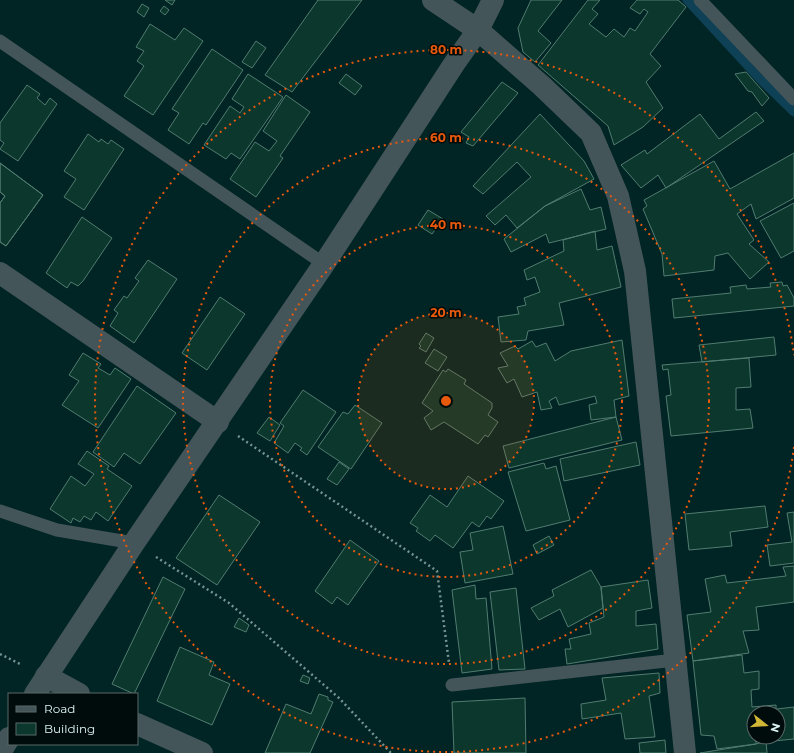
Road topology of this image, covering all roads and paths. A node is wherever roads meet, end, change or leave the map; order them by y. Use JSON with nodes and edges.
{"nodes":[{"id":1,"x":433,"y":0,"type":"edge"},
{"id":2,"x":493,"y":0,"type":"edge"},
{"id":3,"x":700,"y":0,"type":"edge"},
{"id":4,"x":478,"y":30,"type":"junction"},
{"id":5,"x":0,"y":41,"type":"edge"},
{"id":6,"x":794,"y":98,"type":"edge"},
{"id":7,"x":324,"y":264,"type":"junction"},
{"id":8,"x":0,"y":274,"type":"edge"},
{"id":9,"x":218,"y":422,"type":"junction"},
{"id":10,"x":0,"y":511,"type":"edge"},
{"id":11,"x":134,"y":543,"type":"junction"},
{"id":12,"x":675,"y":660,"type":"junction"},
{"id":13,"x":41,"y":685,"type":"edge"},
{"id":14,"x":452,"y":685,"type":"joint"},
{"id":15,"x":75,"y":693,"type":"edge"},
{"id":16,"x":138,"y":724,"type":"edge"},
{"id":17,"x":8,"y":740,"type":"edge"},
{"id":18,"x":0,"y":753,"type":"edge"},
{"id":19,"x":202,"y":753,"type":"edge"},
{"id":20,"x":391,"y":753,"type":"edge"},
{"id":21,"x":685,"y":753,"type":"edge"}],
"edges":[{"from":1,"to":4,"type":"street"},
{"from":2,"to":4,"type":"street"},
{"from":3,"to":6,"type":"lane"},
{"from":4,"to":7,"type":"street"},
{"from":4,"to":12,"type":"street"},
{"from":5,"to":7,"type":"lane"},
{"from":7,"to":9,"type":"street"},
{"from":8,"to":9,"type":"street"},
{"from":9,"to":11,"type":"street"},
{"from":9,"to":14,"type":"path"},
{"from":10,"to":11,"type":"lane"},
{"from":11,"to":13,"type":"street"},
{"from":11,"to":20,"type":"path"},
{"from":12,"to":14,"type":"lane"},
{"from":12,"to":21,"type":"street"},
{"from":13,"to":15,"type":"street"},
{"from":16,"to":19,"type":"street"},
{"from":17,"to":18,"type":"street"}]}
